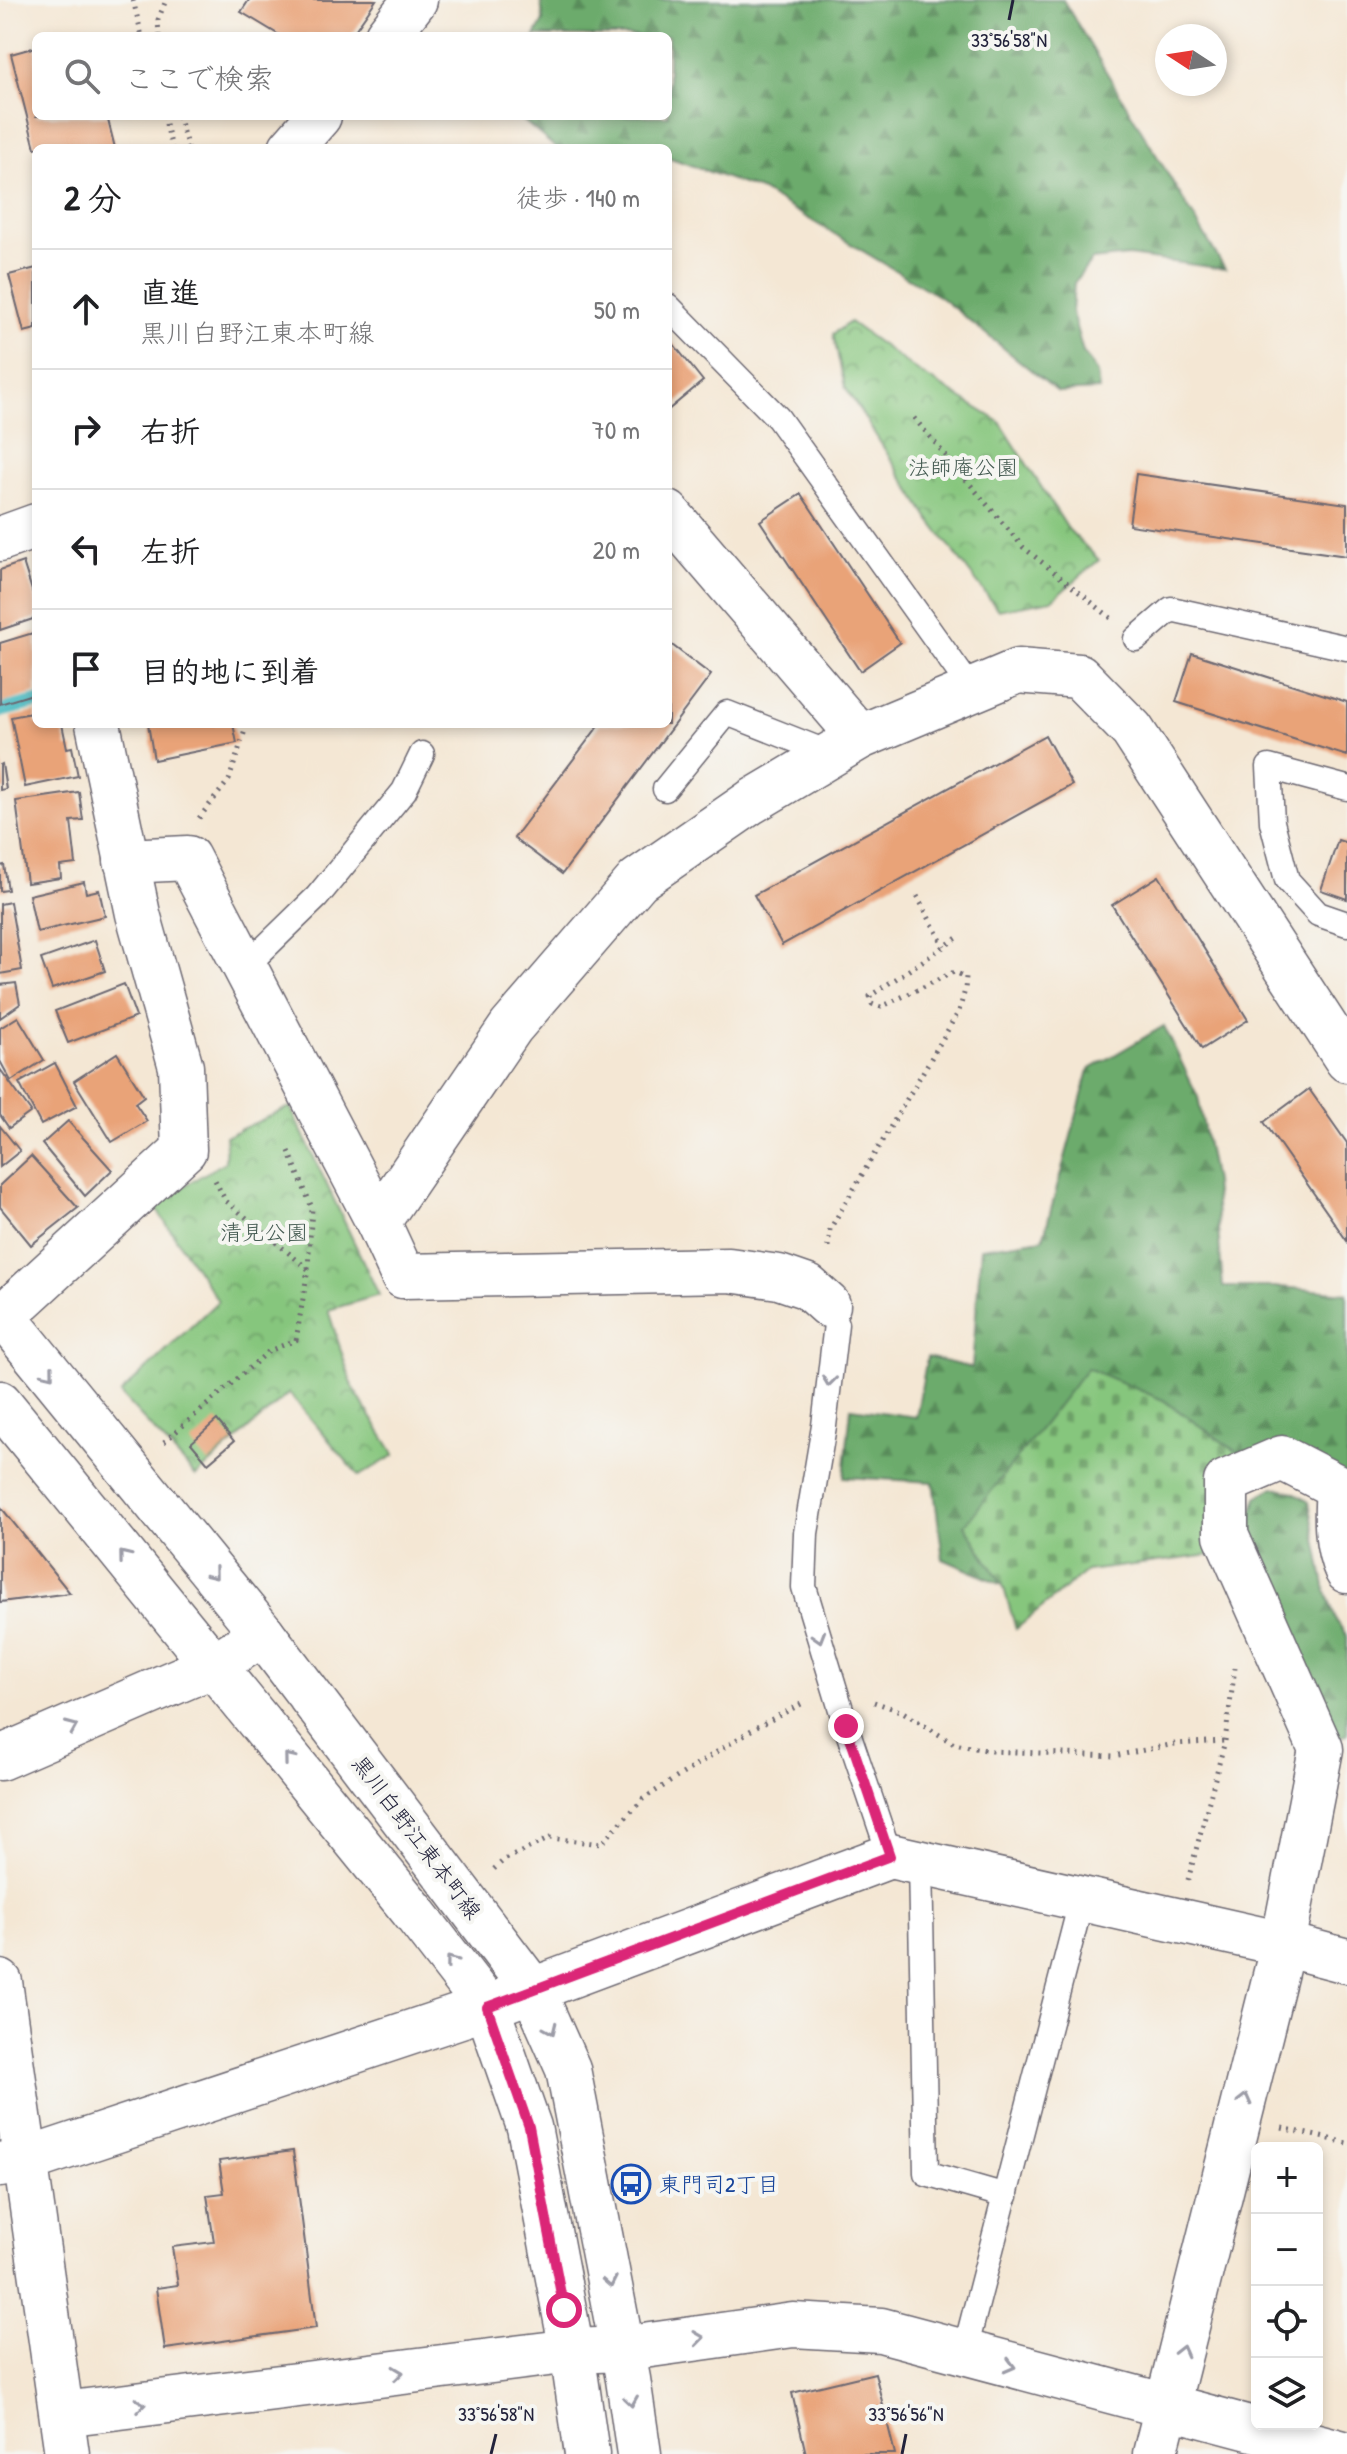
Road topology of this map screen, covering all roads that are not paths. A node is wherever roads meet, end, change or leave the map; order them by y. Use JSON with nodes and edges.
{"nodes":[{"id":1,"x":415,"y":0,"type":"edge"},
{"id":2,"x":390,"y":32,"type":"edge"},
{"id":3,"x":316,"y":120,"type":"edge"},
{"id":4,"x":294,"y":144,"type":"edge"},
{"id":5,"x":672,"y":310,"type":"edge"},
{"id":6,"x":672,"y":518,"type":"edge"},
{"id":7,"x":32,"y":527,"type":"edge"},
{"id":8,"x":0,"y":539,"type":"edge"},
{"id":9,"x":1136,"y":639,"type":"road end"},
{"id":10,"x":1347,"y":648,"type":"edge"},
{"id":11,"x":972,"y":690,"type":"junction"},
{"id":12,"x":99,"y":728,"type":"edge"},
{"id":13,"x":845,"y":746,"type":"junction"},
{"id":14,"x":422,"y":754,"type":"dead end"},
{"id":15,"x":1347,"y":788,"type":"edge"},
{"id":16,"x":665,"y":789,"type":"dead end"},
{"id":17,"x":126,"y":861,"type":"junction"},
{"id":18,"x":1347,"y":924,"type":"edge"},
{"id":19,"x":245,"y":967,"type":"junction"},
{"id":20,"x":1347,"y":1060,"type":"edge"},
{"id":21,"x":378,"y":1222,"type":"junction"},
{"id":22,"x":818,"y":1296,"type":"joint"},
{"id":23,"x":1,"y":1316,"type":"edge"},
{"id":24,"x":0,"y":1403,"type":"edge"},
{"id":25,"x":1347,"y":1571,"type":"edge"},
{"id":26,"x":263,"y":1634,"type":"junction"},
{"id":27,"x":214,"y":1665,"type":"junction"},
{"id":28,"x":0,"y":1758,"type":"edge"},
{"id":29,"x":905,"y":1859,"type":"junction"},
{"id":30,"x":1082,"y":1898,"type":"junction"},
{"id":31,"x":1283,"y":1944,"type":"junction"},
{"id":32,"x":1347,"y":1961,"type":"edge"},
{"id":33,"x":0,"y":1982,"type":"edge"},
{"id":34,"x":533,"y":1990,"type":"junction"},
{"id":35,"x":487,"y":2007,"type":"junction"},
{"id":36,"x":13,"y":2162,"type":"edge"},
{"id":37,"x":1006,"y":2196,"type":"junction"},
{"id":38,"x":622,"y":2349,"type":"junction"},
{"id":39,"x":572,"y":2351,"type":"junction"},
{"id":40,"x":964,"y":2354,"type":"junction"},
{"id":41,"x":1168,"y":2407,"type":"junction"},
{"id":42,"x":65,"y":2434,"type":"edge"},
{"id":43,"x":587,"y":2454,"type":"edge"},
{"id":44,"x":639,"y":2454,"type":"edge"},
{"id":45,"x":1155,"y":2454,"type":"edge"},
{"id":46,"x":1347,"y":2454,"type":"edge"}],
"edges":[{"from":1,"to":2,"type":"street"},
{"from":3,"to":4,"type":"street"},
{"from":5,"to":11,"type":"lane"},
{"from":6,"to":13,"type":"street"},
{"from":7,"to":8,"type":"street"},
{"from":9,"to":10,"type":"lane"},
{"from":11,"to":13,"type":"street"},
{"from":11,"to":20,"type":"street"},
{"from":12,"to":17,"type":"street"},
{"from":13,"to":16,"type":"lane"},
{"from":13,"to":21,"type":"street"},
{"from":14,"to":19,"type":"lane"},
{"from":15,"to":18,"type":"lane"},
{"from":17,"to":19,"type":"street"},
{"from":17,"to":23,"type":"street"},
{"from":19,"to":21,"type":"street"},
{"from":21,"to":22,"type":"street"},
{"from":22,"to":29,"type":"lane","one_way":true},
{"from":23,"to":26,"type":"street","name":"黒川白野江東本町線","one_way":true},
{"from":27,"to":24,"type":"street","one_way":true},
{"from":25,"to":31,"type":"street"},
{"from":26,"to":27,"type":"street"},
{"from":26,"to":34,"type":"street","name":"黒川白野江東本町線"},
{"from":28,"to":27,"type":"street","one_way":true},
{"from":35,"to":27,"type":"street","one_way":true},
{"from":29,"to":30,"type":"street"},
{"from":29,"to":34,"type":"street"},
{"from":29,"to":37,"type":"lane"},
{"from":30,"to":31,"type":"street"},
{"from":30,"to":37,"type":"lane"},
{"from":31,"to":32,"type":"street"},
{"from":41,"to":31,"type":"street","one_way":true},
{"from":33,"to":36,"type":"street"},
{"from":34,"to":35,"type":"street"},
{"from":34,"to":38,"type":"street","name":"黒川白野江東本町線","one_way":true},
{"from":35,"to":36,"type":"street"},
{"from":35,"to":39,"type":"street"},
{"from":36,"to":42,"type":"street"},
{"from":37,"to":40,"type":"lane"},
{"from":38,"to":39,"type":"street"},
{"from":38,"to":40,"type":"street","one_way":true},
{"from":38,"to":44,"type":"street","name":"黒川白野江東本町線","one_way":true},
{"from":42,"to":39,"type":"street","one_way":true},
{"from":39,"to":43,"type":"street"},
{"from":40,"to":41,"type":"street","one_way":true},
{"from":41,"to":45,"type":"street"},
{"from":41,"to":46,"type":"street"}]}
